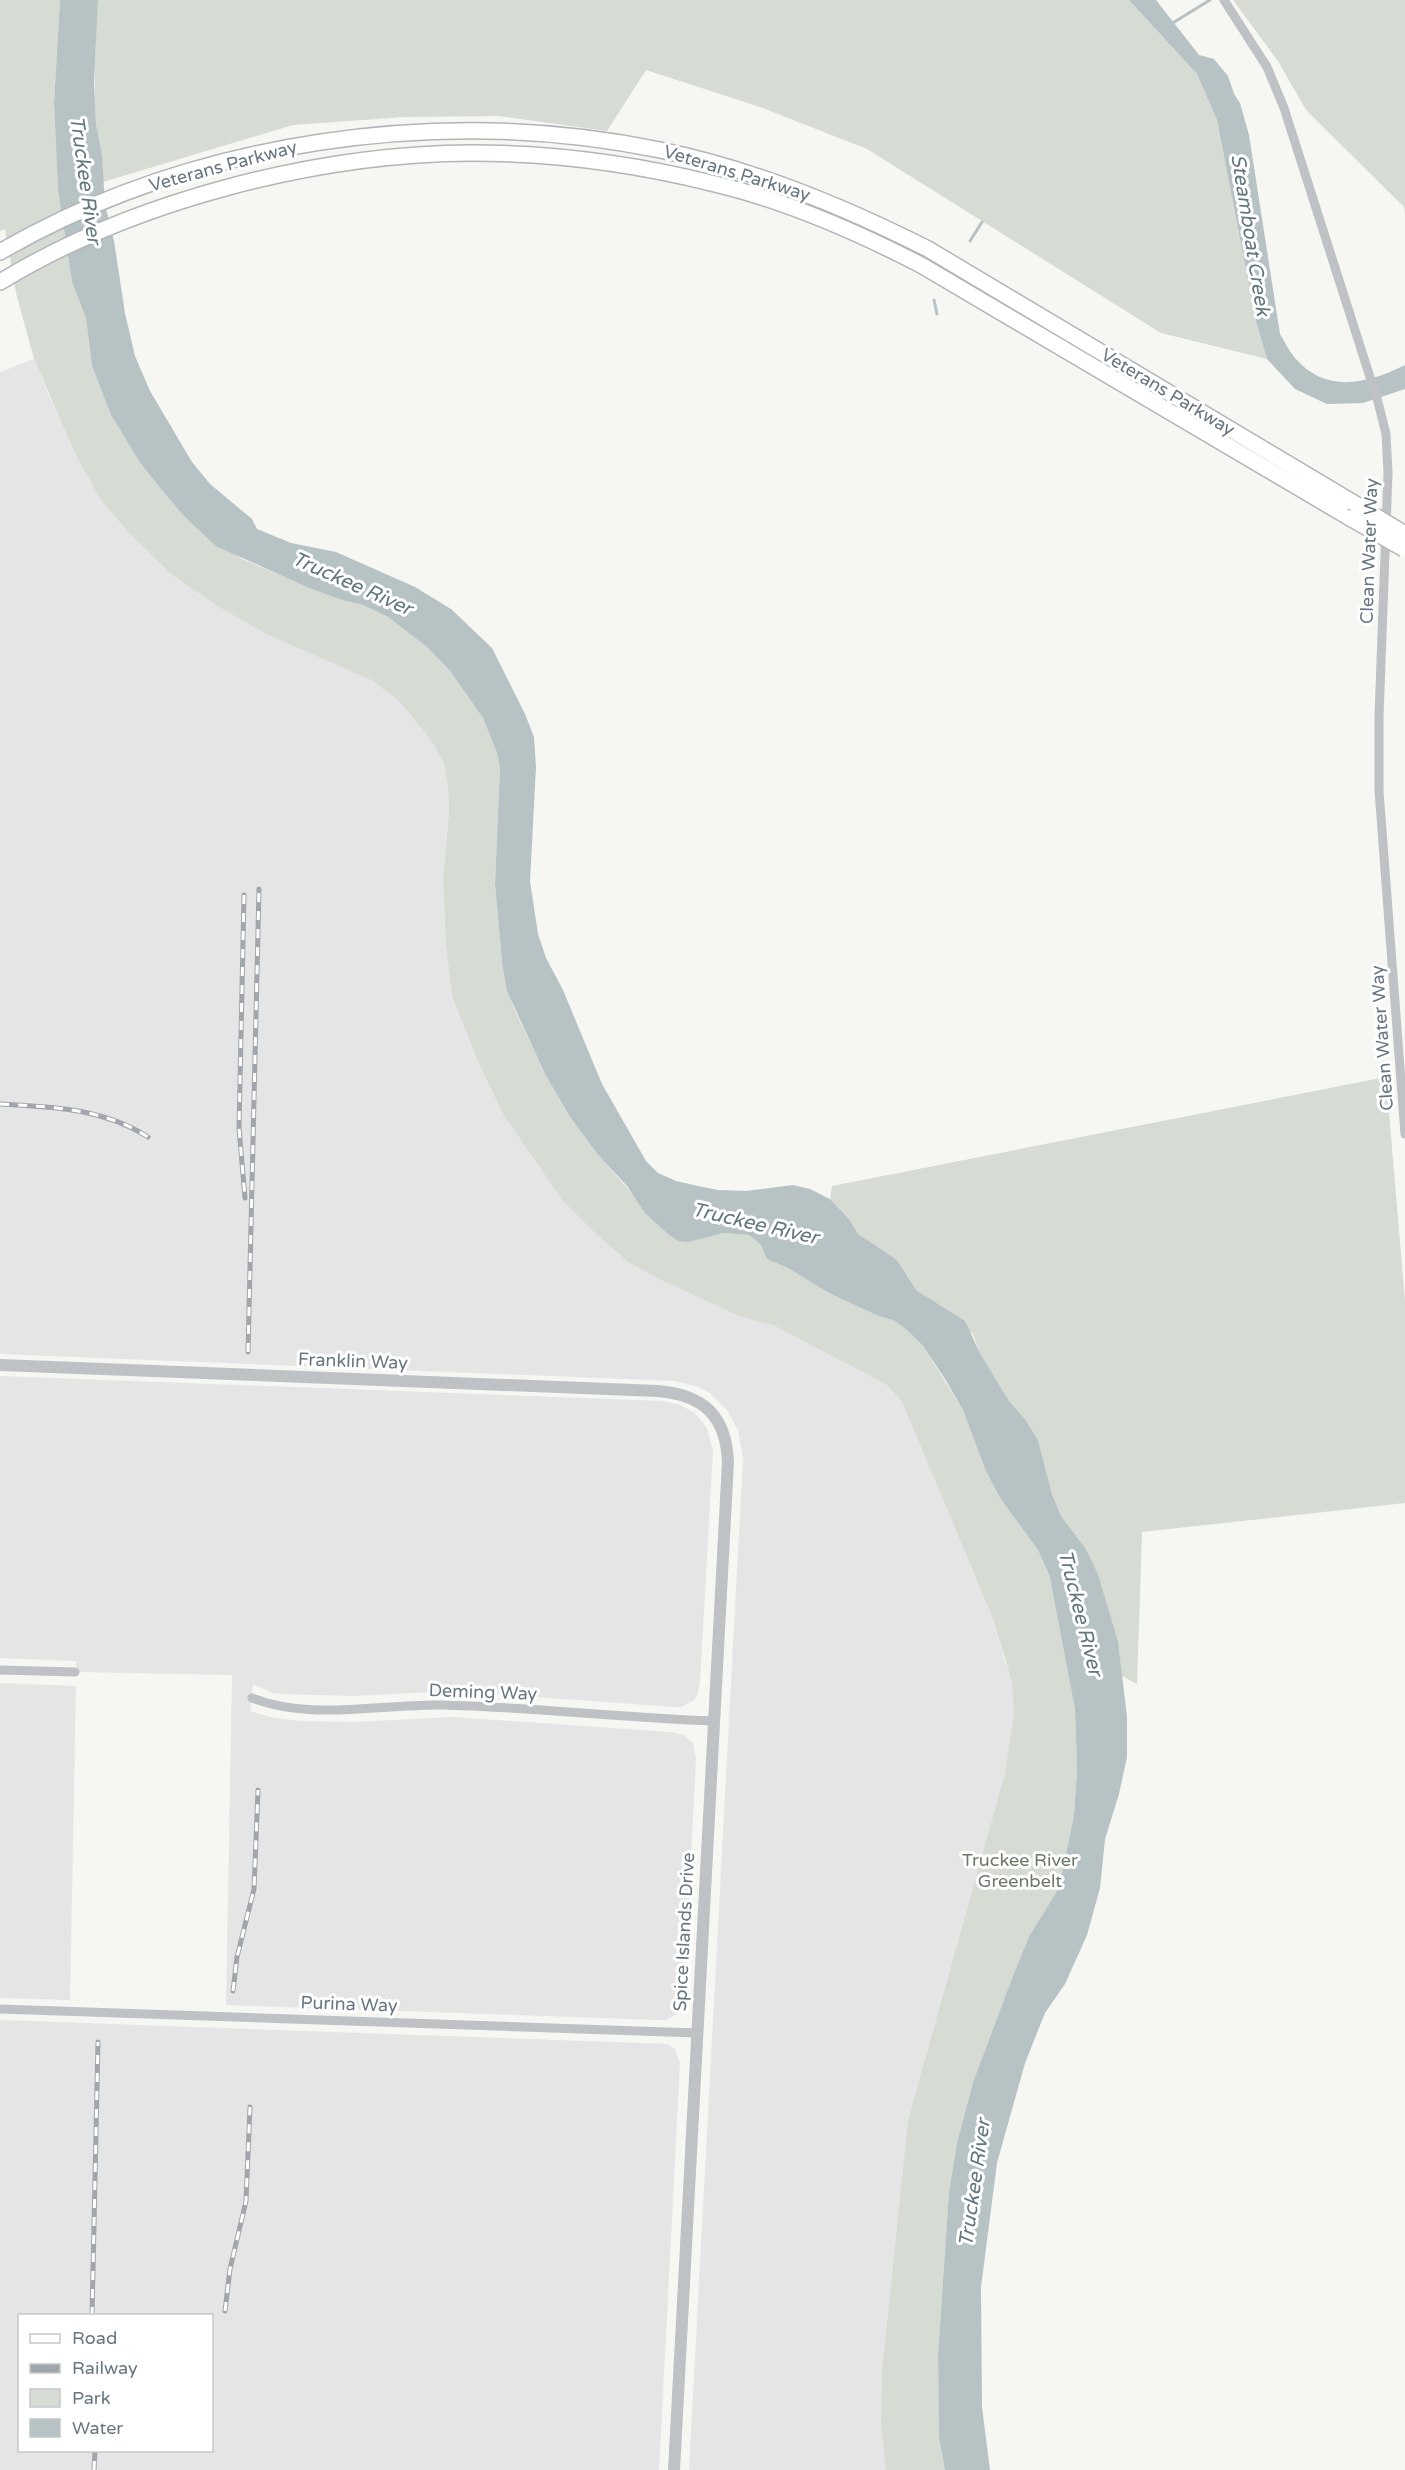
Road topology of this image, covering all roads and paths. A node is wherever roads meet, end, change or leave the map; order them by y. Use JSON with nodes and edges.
{"nodes":[{"id":1,"x":1224,"y":0,"type":"edge"},
{"id":2,"x":0,"y":252,"type":"edge"},
{"id":3,"x":0,"y":282,"type":"edge"},
{"id":4,"x":1405,"y":544,"type":"edge"},
{"id":5,"x":1405,"y":1134,"type":"edge"},
{"id":6,"x":0,"y":1365,"type":"edge"},
{"id":7,"x":702,"y":1403,"type":"joint"},
{"id":8,"x":0,"y":1670,"type":"edge"},
{"id":9,"x":75,"y":1672,"type":"dead end"},
{"id":10,"x":252,"y":1698,"type":"dead end"},
{"id":11,"x":713,"y":1721,"type":"junction"},
{"id":12,"x":0,"y":2009,"type":"edge"},
{"id":13,"x":697,"y":2033,"type":"junction"},
{"id":14,"x":674,"y":2470,"type":"edge"}],
"edges":[{"from":1,"to":5,"type":"street","name":"Clean Water Way"},
{"from":2,"to":4,"type":"main road","name":"Veterans Parkway","bridge":true},
{"from":3,"to":4,"type":"main road","name":"Veterans Parkway","bridge":true},
{"from":6,"to":7,"type":"street","name":"Franklin Way"},
{"from":7,"to":11,"type":"street","name":"Spice Islands Drive"},
{"from":8,"to":9,"type":"street"},
{"from":10,"to":11,"type":"street","name":"Deming Way"},
{"from":11,"to":13,"type":"street","name":"Spice Islands Drive"},
{"from":12,"to":13,"type":"street","name":"Purina Way"},
{"from":13,"to":14,"type":"street","name":"Spice Islands Drive"}]}
